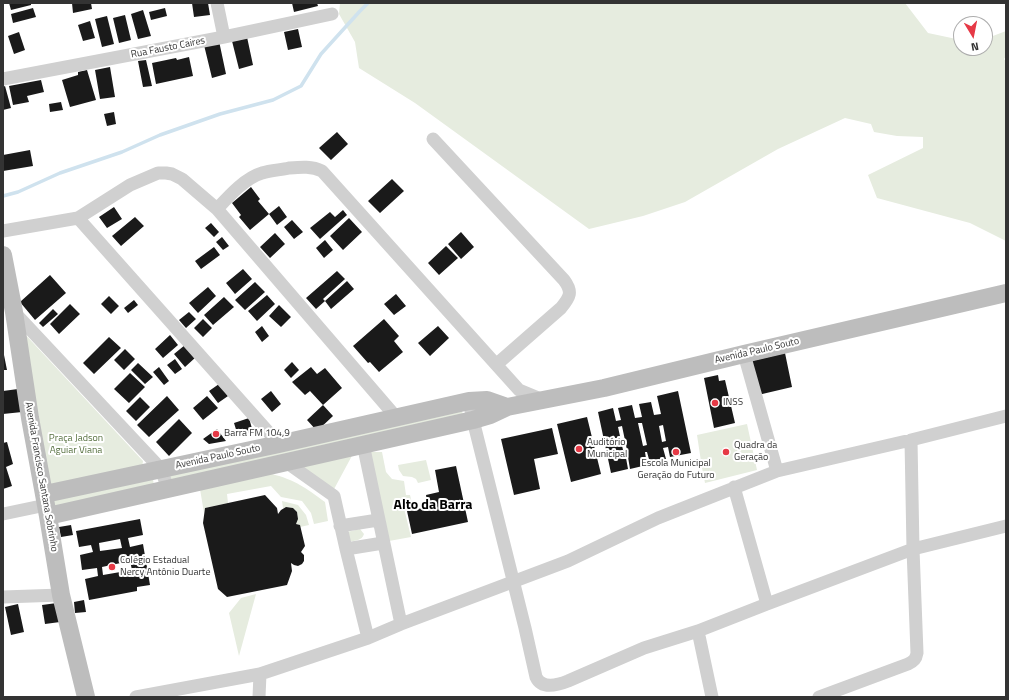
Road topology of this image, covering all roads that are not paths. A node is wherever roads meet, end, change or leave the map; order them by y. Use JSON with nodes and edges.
{"nodes":[{"id":1,"x":217,"y":3,"type":"edge"},
{"id":2,"x":332,"y":14,"type":"dead end"},
{"id":3,"x":224,"y":37,"type":"junction"},
{"id":4,"x":3,"y":79,"type":"edge"},
{"id":5,"x":433,"y":140,"type":"dead end"},
{"id":6,"x":216,"y":209,"type":"junction"},
{"id":7,"x":78,"y":218,"type":"junction"},
{"id":8,"x":3,"y":231,"type":"edge"},
{"id":9,"x":3,"y":255,"type":"edge"},
{"id":10,"x":1006,"y":294,"type":"edge"},
{"id":11,"x":14,"y":312,"type":"junction"},
{"id":12,"x":744,"y":354,"type":"junction"},
{"id":13,"x":497,"y":364,"type":"junction"},
{"id":14,"x":544,"y":400,"type":"junction"},
{"id":15,"x":469,"y":401,"type":"junction"},
{"id":16,"x":507,"y":407,"type":"junction"},
{"id":17,"x":1006,"y":416,"type":"edge"},
{"id":18,"x":396,"y":417,"type":"junction"},
{"id":19,"x":473,"y":420,"type":"junction"},
{"id":20,"x":911,"y":440,"type":"junction"},
{"id":21,"x":279,"y":444,"type":"junction"},
{"id":22,"x":363,"y":444,"type":"junction"},
{"id":23,"x":286,"y":462,"type":"junction"},
{"id":24,"x":161,"y":469,"type":"junction"},
{"id":25,"x":777,"y":471,"type":"junction"},
{"id":26,"x":734,"y":487,"type":"junction"},
{"id":27,"x":168,"y":489,"type":"junction"},
{"id":28,"x":46,"y":505,"type":"junction"},
{"id":29,"x":3,"y":514,"type":"edge"},
{"id":30,"x":378,"y":520,"type":"junction"},
{"id":31,"x":340,"y":526,"type":"junction"},
{"id":32,"x":1006,"y":526,"type":"edge"},
{"id":33,"x":383,"y":543,"type":"junction"},
{"id":34,"x":346,"y":549,"type":"junction"},
{"id":35,"x":913,"y":549,"type":"junction"},
{"id":36,"x":513,"y":581,"type":"junction"},
{"id":37,"x":61,"y":595,"type":"junction"},
{"id":38,"x":3,"y":597,"type":"edge"},
{"id":39,"x":767,"y":604,"type":"junction"},
{"id":40,"x":401,"y":624,"type":"junction"},
{"id":41,"x":698,"y":631,"type":"junction"},
{"id":42,"x":368,"y":638,"type":"junction"},
{"id":43,"x":260,"y":674,"type":"junction"},
{"id":44,"x":86,"y":697,"type":"edge"},
{"id":45,"x":136,"y":697,"type":"edge"},
{"id":46,"x":259,"y":697,"type":"edge"},
{"id":47,"x":712,"y":697,"type":"edge"},
{"id":48,"x":819,"y":697,"type":"edge"}],
"edges":[{"from":1,"to":3,"type":"street"},
{"from":2,"to":3,"type":"street","name":"Rua Fausto Caires"},
{"from":3,"to":4,"type":"street","name":"Rua Fausto Caires"},
{"from":5,"to":13,"type":"street"},
{"from":6,"to":7,"type":"street"},
{"from":6,"to":13,"type":"street"},
{"from":6,"to":18,"type":"street"},
{"from":7,"to":8,"type":"street"},
{"from":7,"to":21,"type":"street"},
{"from":9,"to":11,"type":"street","name":"Avenida Francisco Santana Sobrinho"},
{"from":10,"to":12,"type":"street","name":"Avenida Paulo Souto"},
{"from":11,"to":24,"type":"street"},
{"from":11,"to":28,"type":"street","name":"Avenida Francisco Santana Sobrinho"},
{"from":12,"to":14,"type":"street","name":"Avenida Paulo Souto"},
{"from":12,"to":25,"type":"street"},
{"from":13,"to":14,"type":"street"},
{"from":14,"to":16,"type":"street","name":"Avenida Paulo Souto"},
{"from":15,"to":16,"type":"street","name":"Avenida Paulo Souto"},
{"from":15,"to":18,"type":"street","name":"Avenida Paulo Souto"},
{"from":15,"to":19,"type":"street"},
{"from":16,"to":19,"type":"street","name":"Avenida Paulo Souto"},
{"from":17,"to":20,"type":"street"},
{"from":18,"to":21,"type":"street","name":"Avenida Paulo Souto"},
{"from":19,"to":22,"type":"street","name":"Avenida Paulo Souto"},
{"from":19,"to":36,"type":"street"},
{"from":20,"to":25,"type":"street"},
{"from":20,"to":35,"type":"street"},
{"from":21,"to":24,"type":"street","name":"Avenida Paulo Souto"},
{"from":22,"to":23,"type":"street","name":"Avenida Paulo Souto"},
{"from":22,"to":30,"type":"street"},
{"from":23,"to":27,"type":"street","name":"Avenida Paulo Souto"},
{"from":23,"to":31,"type":"street"},
{"from":24,"to":27,"type":"street"},
{"from":24,"to":28,"type":"street","name":"Avenida Paulo Souto"},
{"from":25,"to":26,"type":"street"},
{"from":26,"to":36,"type":"street"},
{"from":26,"to":39,"type":"street"},
{"from":27,"to":28,"type":"street","name":"Avenida Paulo Souto"},
{"from":28,"to":29,"type":"street"},
{"from":28,"to":37,"type":"street","name":"Avenida Francisco Santana Sobrinho"},
{"from":30,"to":31,"type":"street"},
{"from":30,"to":33,"type":"street"},
{"from":31,"to":34,"type":"street"},
{"from":32,"to":35,"type":"street"},
{"from":33,"to":34,"type":"street"},
{"from":33,"to":40,"type":"street"},
{"from":34,"to":42,"type":"street"},
{"from":35,"to":39,"type":"street"},
{"from":35,"to":48,"type":"street"},
{"from":36,"to":40,"type":"street"},
{"from":36,"to":41,"type":"street"},
{"from":37,"to":38,"type":"street"},
{"from":37,"to":44,"type":"street","name":"Avenida Francisco Santana Sobrinho"},
{"from":39,"to":41,"type":"street"},
{"from":40,"to":42,"type":"street"},
{"from":41,"to":47,"type":"street"},
{"from":42,"to":43,"type":"street"},
{"from":43,"to":45,"type":"street"},
{"from":43,"to":46,"type":"street"}]}
